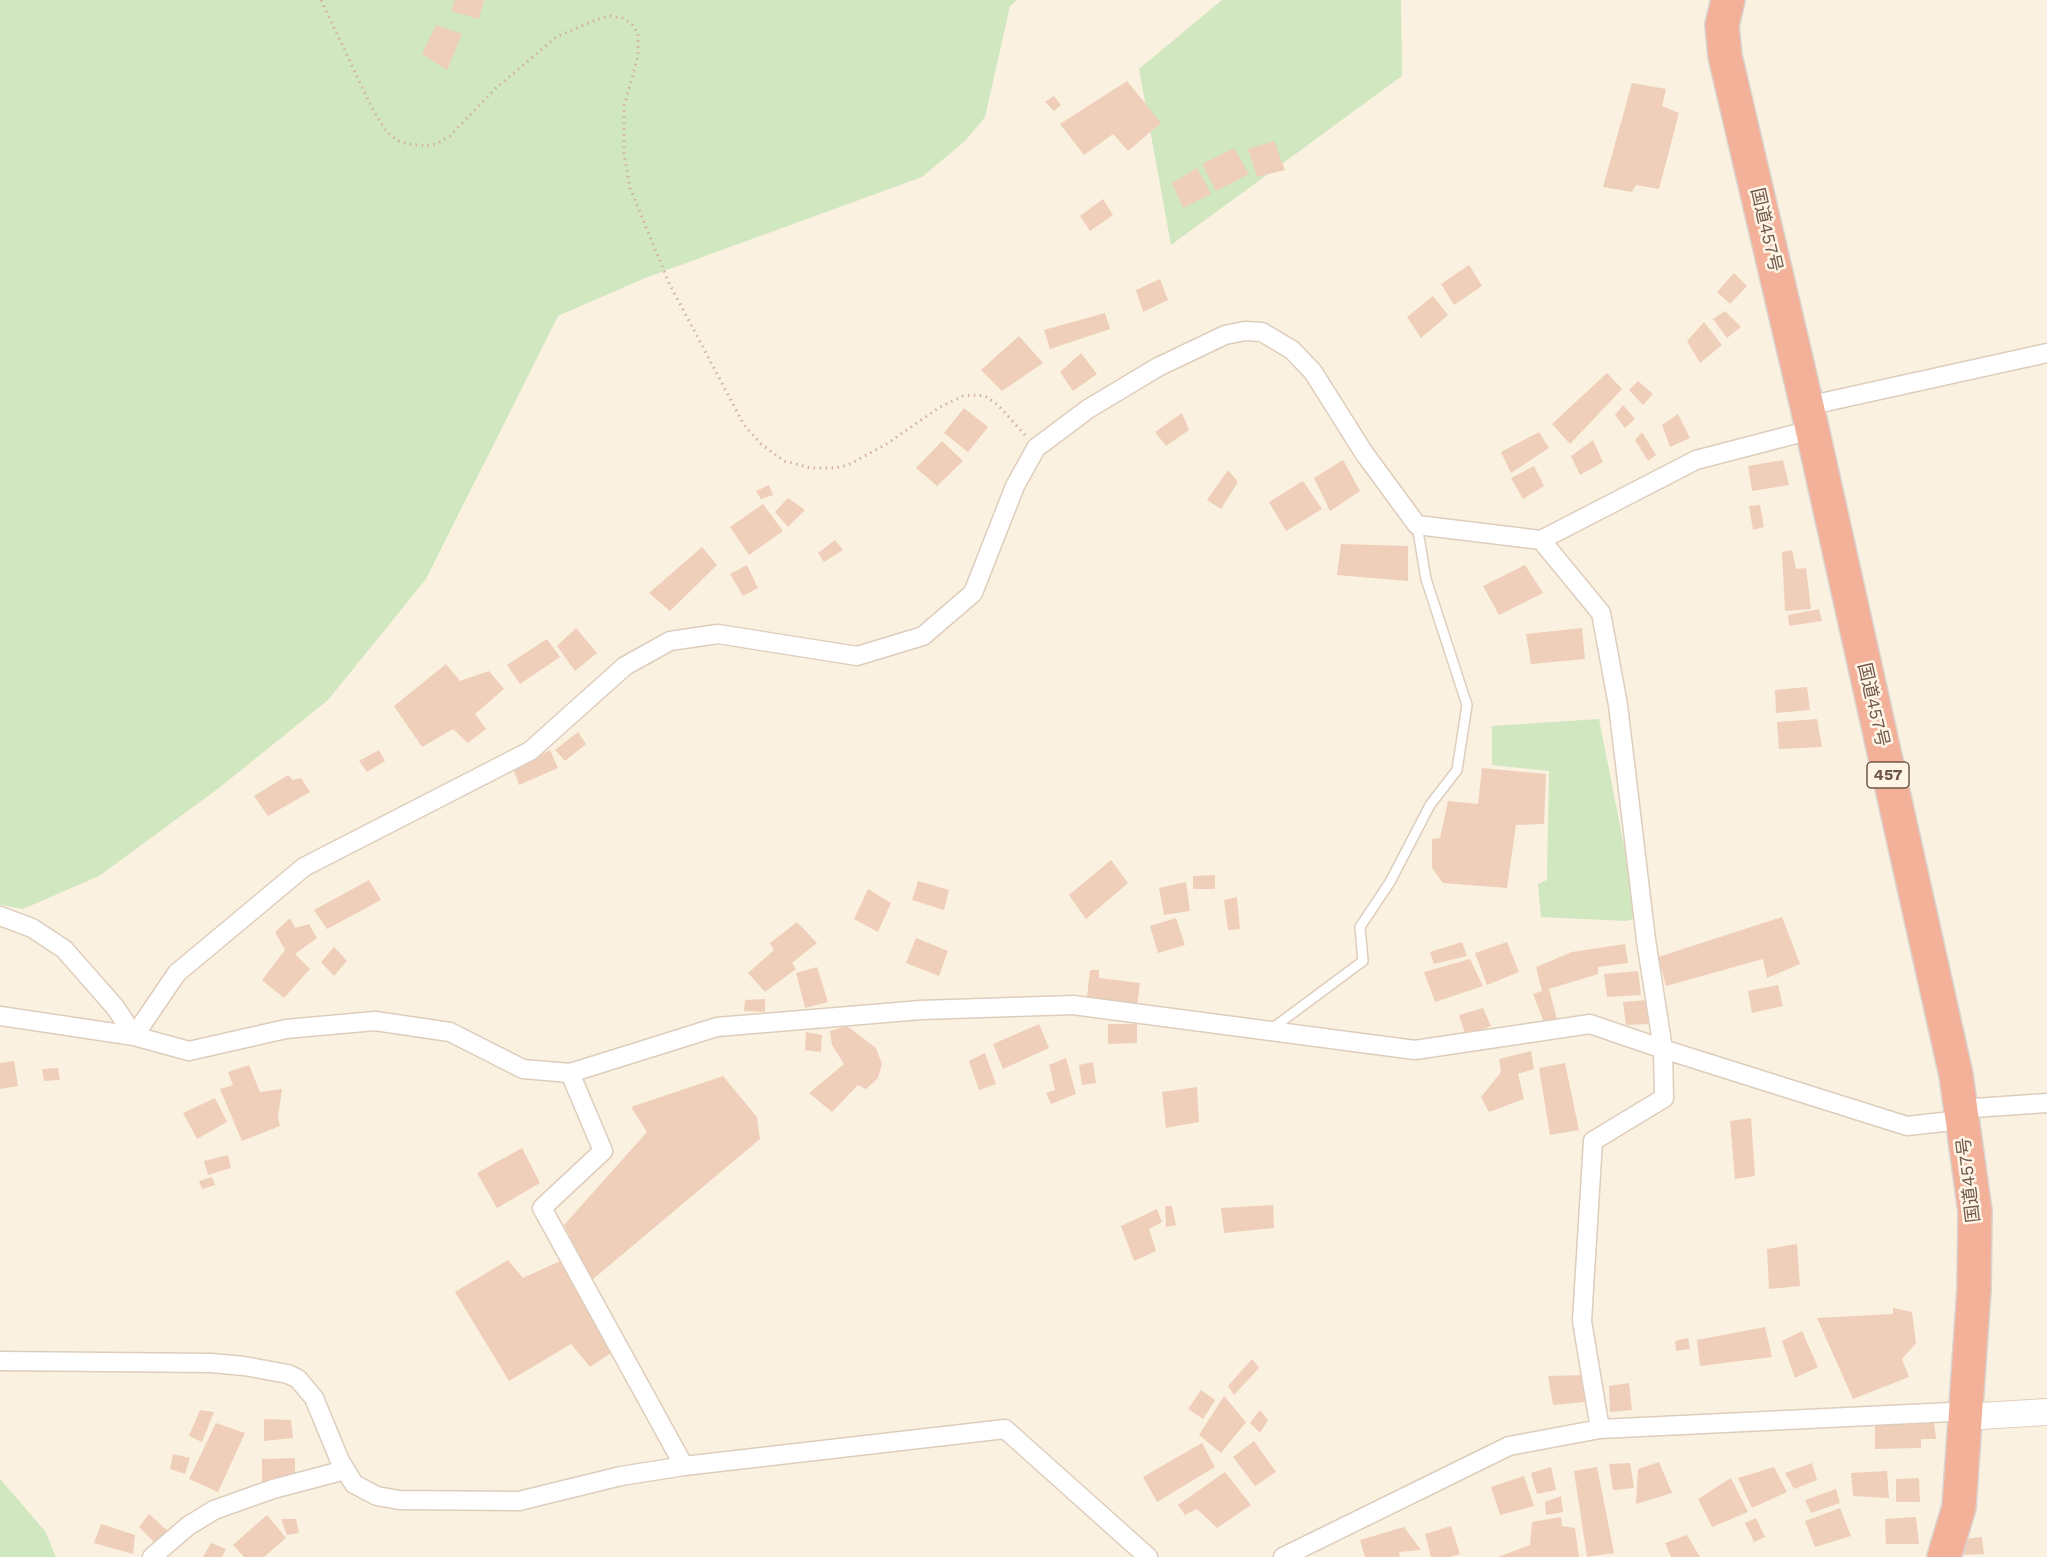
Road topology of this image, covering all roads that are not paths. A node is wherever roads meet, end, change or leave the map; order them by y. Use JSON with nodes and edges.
{"nodes":[{"id":1,"x":1728,"y":0,"type":"edge"},
{"id":2,"x":2047,"y":352,"type":"edge"},
{"id":3,"x":1809,"y":418,"type":"junction"},
{"id":4,"x":1417,"y":525,"type":"junction"},
{"id":5,"x":1541,"y":540,"type":"junction"},
{"id":6,"x":0,"y":916,"type":"edge"},
{"id":7,"x":0,"y":1016,"type":"edge"},
{"id":8,"x":1270,"y":1030,"type":"junction"},
{"id":9,"x":134,"y":1036,"type":"junction"},
{"id":10,"x":1663,"y":1049,"type":"junction"},
{"id":11,"x":570,"y":1073,"type":"junction"},
{"id":12,"x":2047,"y":1103,"type":"edge"},
{"id":13,"x":1960,"y":1114,"type":"junction"},
{"id":14,"x":0,"y":1361,"type":"edge"},
{"id":15,"x":2047,"y":1412,"type":"edge"},
{"id":16,"x":1964,"y":1418,"type":"junction"},
{"id":17,"x":1600,"y":1429,"type":"junction"},
{"id":18,"x":684,"y":1466,"type":"junction"},
{"id":19,"x":345,"y":1470,"type":"junction"},
{"id":20,"x":1304,"y":1552,"type":"edge"},
{"id":21,"x":152,"y":1557,"type":"edge"},
{"id":22,"x":1148,"y":1557,"type":"edge"},
{"id":23,"x":1283,"y":1557,"type":"edge"},
{"id":24,"x":1944,"y":1557,"type":"edge"}],
"edges":[{"from":1,"to":3,"type":"highway","name":"国道457号","number":"457"},
{"from":2,"to":3,"type":"street"},
{"from":3,"to":5,"type":"street"},
{"from":3,"to":13,"type":"highway","name":"国道457号","number":"457"},
{"from":4,"to":5,"type":"street"},
{"from":4,"to":8,"type":"lane"},
{"from":4,"to":9,"type":"street"},
{"from":5,"to":10,"type":"street"},
{"from":6,"to":9,"type":"street"},
{"from":7,"to":9,"type":"street"},
{"from":8,"to":10,"type":"street"},
{"from":8,"to":11,"type":"street"},
{"from":9,"to":11,"type":"street"},
{"from":10,"to":13,"type":"street"},
{"from":10,"to":17,"type":"street"},
{"from":11,"to":18,"type":"street"},
{"from":12,"to":13,"type":"street"},
{"from":13,"to":16,"type":"highway","name":"国道457号","number":"457"},
{"from":14,"to":19,"type":"street"},
{"from":15,"to":16,"type":"street"},
{"from":16,"to":17,"type":"street"},
{"from":16,"to":24,"type":"highway","name":"国道457号","number":"457"},
{"from":17,"to":20,"type":"street"},
{"from":18,"to":19,"type":"street"},
{"from":18,"to":22,"type":"street"},
{"from":19,"to":21,"type":"street"},
{"from":20,"to":23,"type":"street"}]}
